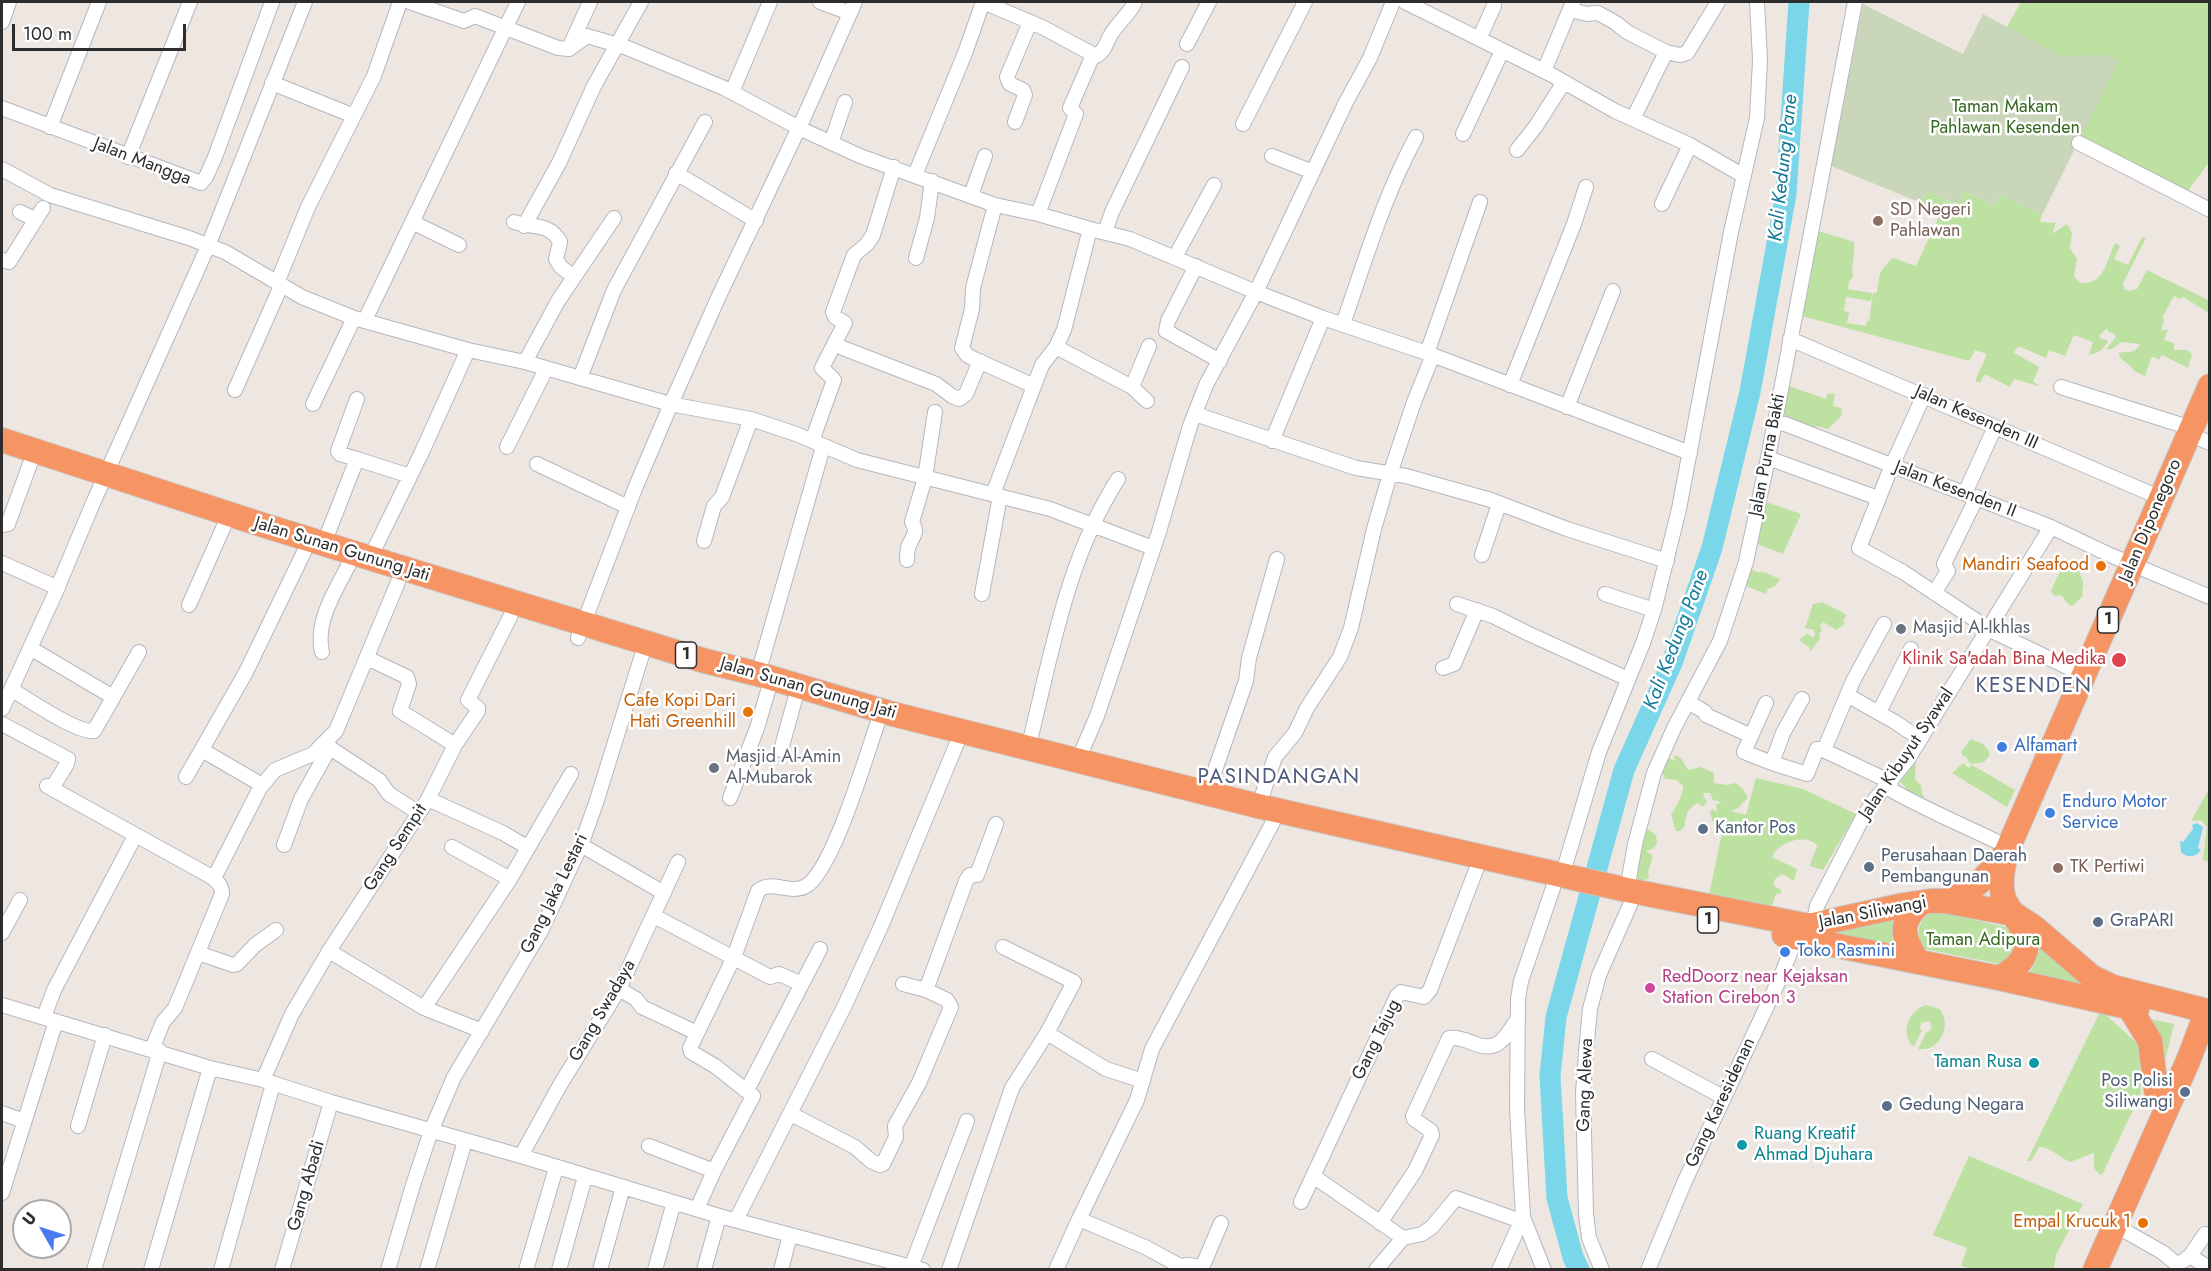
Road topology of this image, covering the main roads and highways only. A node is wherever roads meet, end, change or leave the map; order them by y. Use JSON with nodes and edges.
{"nodes":[{"id":1,"x":2210,"y":386,"type":"edge"},
{"id":2,"x":2197,"y":435,"type":"edge"},
{"id":3,"x":2,"y":440,"type":"edge"},
{"id":4,"x":2,"y":454,"type":"edge"},
{"id":5,"x":103,"y":481,"type":"junction"},
{"id":6,"x":303,"y":545,"type":"junction"},
{"id":7,"x":455,"y":592,"type":"junction"},
{"id":8,"x":591,"y":634,"type":"junction"},
{"id":9,"x":763,"y":683,"type":"junction"},
{"id":10,"x":852,"y":709,"type":"junction"},
{"id":11,"x":960,"y":736,"type":"junction"},
{"id":12,"x":1262,"y":815,"type":"junction"},
{"id":13,"x":2007,"y":850,"type":"junction"},
{"id":14,"x":1447,"y":857,"type":"junction"},
{"id":15,"x":1562,"y":883,"type":"junction"},
{"id":16,"x":1945,"y":901,"type":"junction"},
{"id":17,"x":1921,"y":903,"type":"junction"},
{"id":18,"x":2014,"y":914,"type":"junction"},
{"id":19,"x":1805,"y":931,"type":"junction"},
{"id":20,"x":1918,"y":962,"type":"junction"},
{"id":21,"x":1999,"y":978,"type":"junction"},
{"id":22,"x":2129,"y":1007,"type":"junction"},
{"id":23,"x":2198,"y":1015,"type":"junction"},
{"id":24,"x":2157,"y":1096,"type":"junction"},
{"id":25,"x":2078,"y":1269,"type":"edge"},
{"id":26,"x":2095,"y":1269,"type":"edge"}],
"edges":[{"from":1,"to":2,"type":"highway","name":"Jalan Diponegoro","number":"1"},
{"from":2,"to":13,"type":"highway","name":"Jalan Diponegoro","number":"1"},
{"from":3,"to":5,"type":"highway","name":"Jalan Sunan Gunung Jati","number":"1"},
{"from":4,"to":5,"type":"highway","number":"1"},
{"from":5,"to":6,"type":"highway","name":"Jalan Sunan Gunung Jati","number":"1"},
{"from":5,"to":6,"type":"highway","number":"1"},
{"from":6,"to":7,"type":"highway","number":"1"},
{"from":7,"to":8,"type":"highway","number":"1"},
{"from":7,"to":8,"type":"highway","number":"1"},
{"from":8,"to":9,"type":"highway","number":"1"},
{"from":9,"to":10,"type":"highway","name":"Jalan Sunan Gunung Jati","number":"1"},
{"from":9,"to":10,"type":"highway","number":"1"},
{"from":10,"to":11,"type":"highway","number":"1"},
{"from":11,"to":12,"type":"highway","number":"1"},
{"from":11,"to":12,"type":"highway","number":"1"},
{"from":12,"to":14,"type":"highway","number":"1"},
{"from":13,"to":16,"type":"highway","number":"1"},
{"from":13,"to":18,"type":"highway","number":"1"},
{"from":14,"to":15,"type":"highway","number":"1"},
{"from":14,"to":15,"type":"highway","number":"1"},
{"from":15,"to":19,"type":"highway","name":"Jalan Siliwangi","number":"1"},
{"from":16,"to":17,"type":"highway","name":"Jalan Siliwangi","number":"1"},
{"from":16,"to":18,"type":"highway","name":"Jalan Siliwangi","number":"1"},
{"from":17,"to":19,"type":"highway","name":"Jalan Siliwangi","number":"1"},
{"from":17,"to":20,"type":"highway"},
{"from":18,"to":21,"type":"highway","number":"1"},
{"from":18,"to":23,"type":"highway","name":"Jalan Siliwangi"},
{"from":19,"to":20,"type":"highway","name":"Jalan Siliwangi","number":"1"},
{"from":20,"to":21,"type":"highway","name":"Jalan Siliwangi","number":"1"},
{"from":21,"to":22,"type":"highway","name":"Jalan Siliwangi"},
{"from":22,"to":23,"type":"highway","name":"Jalan Siliwangi"},
{"from":22,"to":24,"type":"highway"},
{"from":23,"to":24,"type":"highway"},
{"from":23,"to":26,"type":"highway"},
{"from":24,"to":25,"type":"highway"}]}
